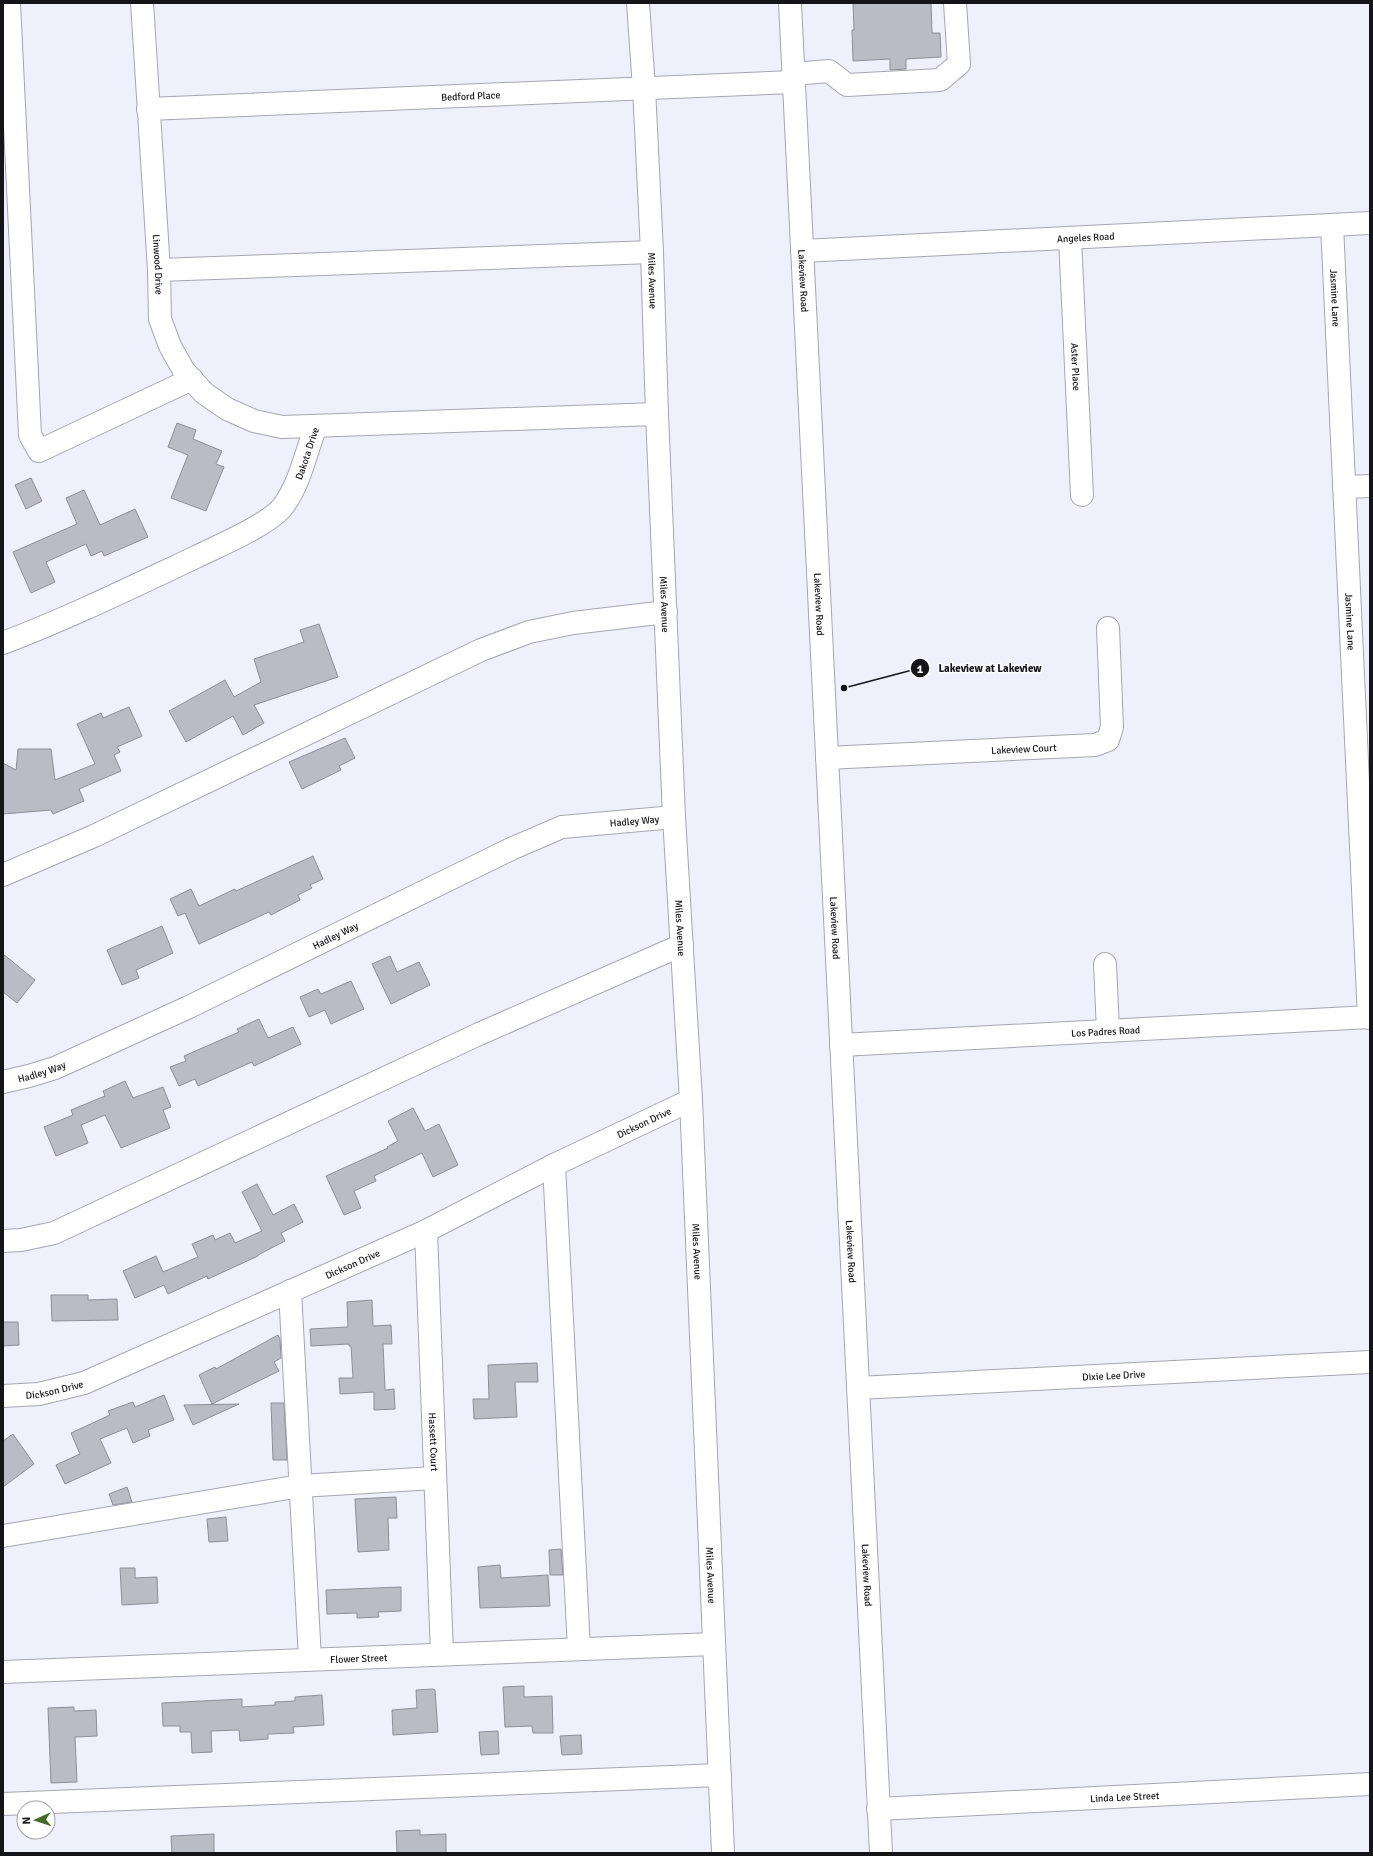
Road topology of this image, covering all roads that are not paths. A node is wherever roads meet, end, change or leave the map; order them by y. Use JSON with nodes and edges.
{"nodes":[{"id":1,"x":9,"y":3,"type":"edge"},
{"id":2,"x":142,"y":3,"type":"edge"},
{"id":3,"x":638,"y":3,"type":"edge"},
{"id":4,"x":790,"y":3,"type":"edge"},
{"id":5,"x":955,"y":3,"type":"edge"},
{"id":6,"x":793,"y":78,"type":"junction"},
{"id":7,"x":644,"y":88,"type":"junction"},
{"id":8,"x":148,"y":109,"type":"junction"},
{"id":9,"x":1370,"y":223,"type":"edge"},
{"id":10,"x":1332,"y":225,"type":"junction"},
{"id":11,"x":1070,"y":238,"type":"junction"},
{"id":12,"x":802,"y":251,"type":"junction"},
{"id":13,"x":652,"y":252,"type":"junction"},
{"id":14,"x":159,"y":270,"type":"junction"},
{"id":15,"x":192,"y":379,"type":"junction"},
{"id":16,"x":657,"y":414,"type":"junction"},
{"id":17,"x":316,"y":426,"type":"junction"},
{"id":18,"x":1370,"y":486,"type":"edge"},
{"id":19,"x":1344,"y":487,"type":"junction"},
{"id":20,"x":1082,"y":495,"type":"dead end"},
{"id":21,"x":666,"y":612,"type":"junction"},
{"id":22,"x":1108,"y":628,"type":"dead end"},
{"id":23,"x":3,"y":643,"type":"edge"},
{"id":24,"x":1363,"y":755,"type":"edge"},
{"id":25,"x":827,"y":758,"type":"junction"},
{"id":26,"x":674,"y":817,"type":"junction"},
{"id":27,"x":3,"y":875,"type":"edge"},
{"id":28,"x":682,"y":945,"type":"junction"},
{"id":29,"x":1105,"y":964,"type":"dead end"},
{"id":30,"x":1369,"y":1018,"type":"edge"},
{"id":31,"x":1108,"y":1031,"type":"junction"},
{"id":32,"x":841,"y":1045,"type":"junction"},
{"id":33,"x":3,"y":1082,"type":"edge"},
{"id":34,"x":691,"y":1100,"type":"junction"},
{"id":35,"x":554,"y":1165,"type":"junction"},
{"id":36,"x":426,"y":1231,"type":"junction"},
{"id":37,"x":3,"y":1241,"type":"edge"},
{"id":38,"x":290,"y":1291,"type":"junction"},
{"id":39,"x":1370,"y":1362,"type":"edge"},
{"id":40,"x":858,"y":1388,"type":"junction"},
{"id":41,"x":3,"y":1396,"type":"edge"},
{"id":42,"x":435,"y":1478,"type":"junction"},
{"id":43,"x":300,"y":1486,"type":"junction"},
{"id":44,"x":3,"y":1536,"type":"edge"},
{"id":45,"x":714,"y":1644,"type":"junction"},
{"id":46,"x":579,"y":1649,"type":"junction"},
{"id":47,"x":442,"y":1654,"type":"junction"},
{"id":48,"x":310,"y":1659,"type":"junction"},
{"id":49,"x":3,"y":1672,"type":"edge"},
{"id":50,"x":720,"y":1775,"type":"junction"},
{"id":51,"x":1370,"y":1784,"type":"edge"},
{"id":52,"x":3,"y":1804,"type":"edge"},
{"id":53,"x":878,"y":1809,"type":"junction"},
{"id":54,"x":723,"y":1853,"type":"edge"},
{"id":55,"x":881,"y":1853,"type":"edge"}],
"edges":[{"from":1,"to":15,"type":"street"},
{"from":2,"to":8,"type":"street","name":"Linwood Drive"},
{"from":3,"to":7,"type":"street","name":"Miles Avenue"},
{"from":4,"to":6,"type":"street","name":"Lakeview Road"},
{"from":5,"to":6,"type":"street","name":"Bedford Place"},
{"from":6,"to":7,"type":"street","name":"Bedford Place"},
{"from":6,"to":12,"type":"street","name":"Lakeview Road"},
{"from":7,"to":8,"type":"street","name":"Bedford Place"},
{"from":7,"to":13,"type":"street","name":"Miles Avenue"},
{"from":8,"to":14,"type":"street","name":"Linwood Drive"},
{"from":9,"to":10,"type":"street","name":"Angeles Road"},
{"from":10,"to":11,"type":"street","name":"Angeles Road"},
{"from":10,"to":19,"type":"street","name":"Jasmine Lane"},
{"from":11,"to":12,"type":"street","name":"Angeles Road"},
{"from":11,"to":20,"type":"street","name":"Aster Place"},
{"from":12,"to":25,"type":"street","name":"Lakeview Road"},
{"from":13,"to":14,"type":"street"},
{"from":13,"to":16,"type":"street","name":"Miles Avenue"},
{"from":14,"to":15,"type":"street","name":"Linwood Drive"},
{"from":15,"to":17,"type":"street","name":"Linwood Drive"},
{"from":16,"to":17,"type":"street","name":"Dakota Drive"},
{"from":16,"to":21,"type":"street","name":"Miles Avenue"},
{"from":17,"to":23,"type":"street","name":"Dakota Drive"},
{"from":18,"to":19,"type":"street"},
{"from":19,"to":24,"type":"street","name":"Jasmine Lane"},
{"from":21,"to":26,"type":"street","name":"Miles Avenue"},
{"from":21,"to":27,"type":"street"},
{"from":22,"to":25,"type":"street","name":"Lakeview Court"},
{"from":24,"to":30,"type":"street","name":"Jasmine Lane"},
{"from":25,"to":32,"type":"street","name":"Lakeview Road"},
{"from":26,"to":28,"type":"street","name":"Miles Avenue"},
{"from":26,"to":33,"type":"street","name":"Hadley Way"},
{"from":28,"to":34,"type":"street","name":"Miles Avenue"},
{"from":28,"to":37,"type":"street"},
{"from":29,"to":31,"type":"street"},
{"from":30,"to":31,"type":"street","name":"Los Padres Road"},
{"from":31,"to":32,"type":"street","name":"Los Padres Road"},
{"from":32,"to":40,"type":"street","name":"Lakeview Road"},
{"from":34,"to":35,"type":"street","name":"Dickson Drive"},
{"from":34,"to":45,"type":"street","name":"Miles Avenue"},
{"from":35,"to":36,"type":"street","name":"Dickson Drive"},
{"from":35,"to":46,"type":"street"},
{"from":36,"to":38,"type":"street","name":"Dickson Drive"},
{"from":36,"to":42,"type":"street","name":"Hassett Court"},
{"from":38,"to":41,"type":"street","name":"Dickson Drive"},
{"from":38,"to":43,"type":"street"},
{"from":39,"to":40,"type":"street","name":"Dixie Lee Drive"},
{"from":40,"to":53,"type":"street","name":"Lakeview Road"},
{"from":42,"to":43,"type":"street"},
{"from":42,"to":47,"type":"street","name":"Hassett Court"},
{"from":43,"to":44,"type":"street"},
{"from":43,"to":48,"type":"street"},
{"from":45,"to":46,"type":"street","name":"Flower Street"},
{"from":45,"to":50,"type":"street","name":"Miles Avenue"},
{"from":46,"to":47,"type":"street","name":"Flower Street"},
{"from":47,"to":48,"type":"street","name":"Flower Street"},
{"from":48,"to":49,"type":"street","name":"Flower Street"},
{"from":50,"to":52,"type":"street"},
{"from":50,"to":54,"type":"street","name":"Miles Avenue"},
{"from":51,"to":53,"type":"street","name":"Linda Lee Street"},
{"from":53,"to":55,"type":"street","name":"Lakeview Road"}]}
